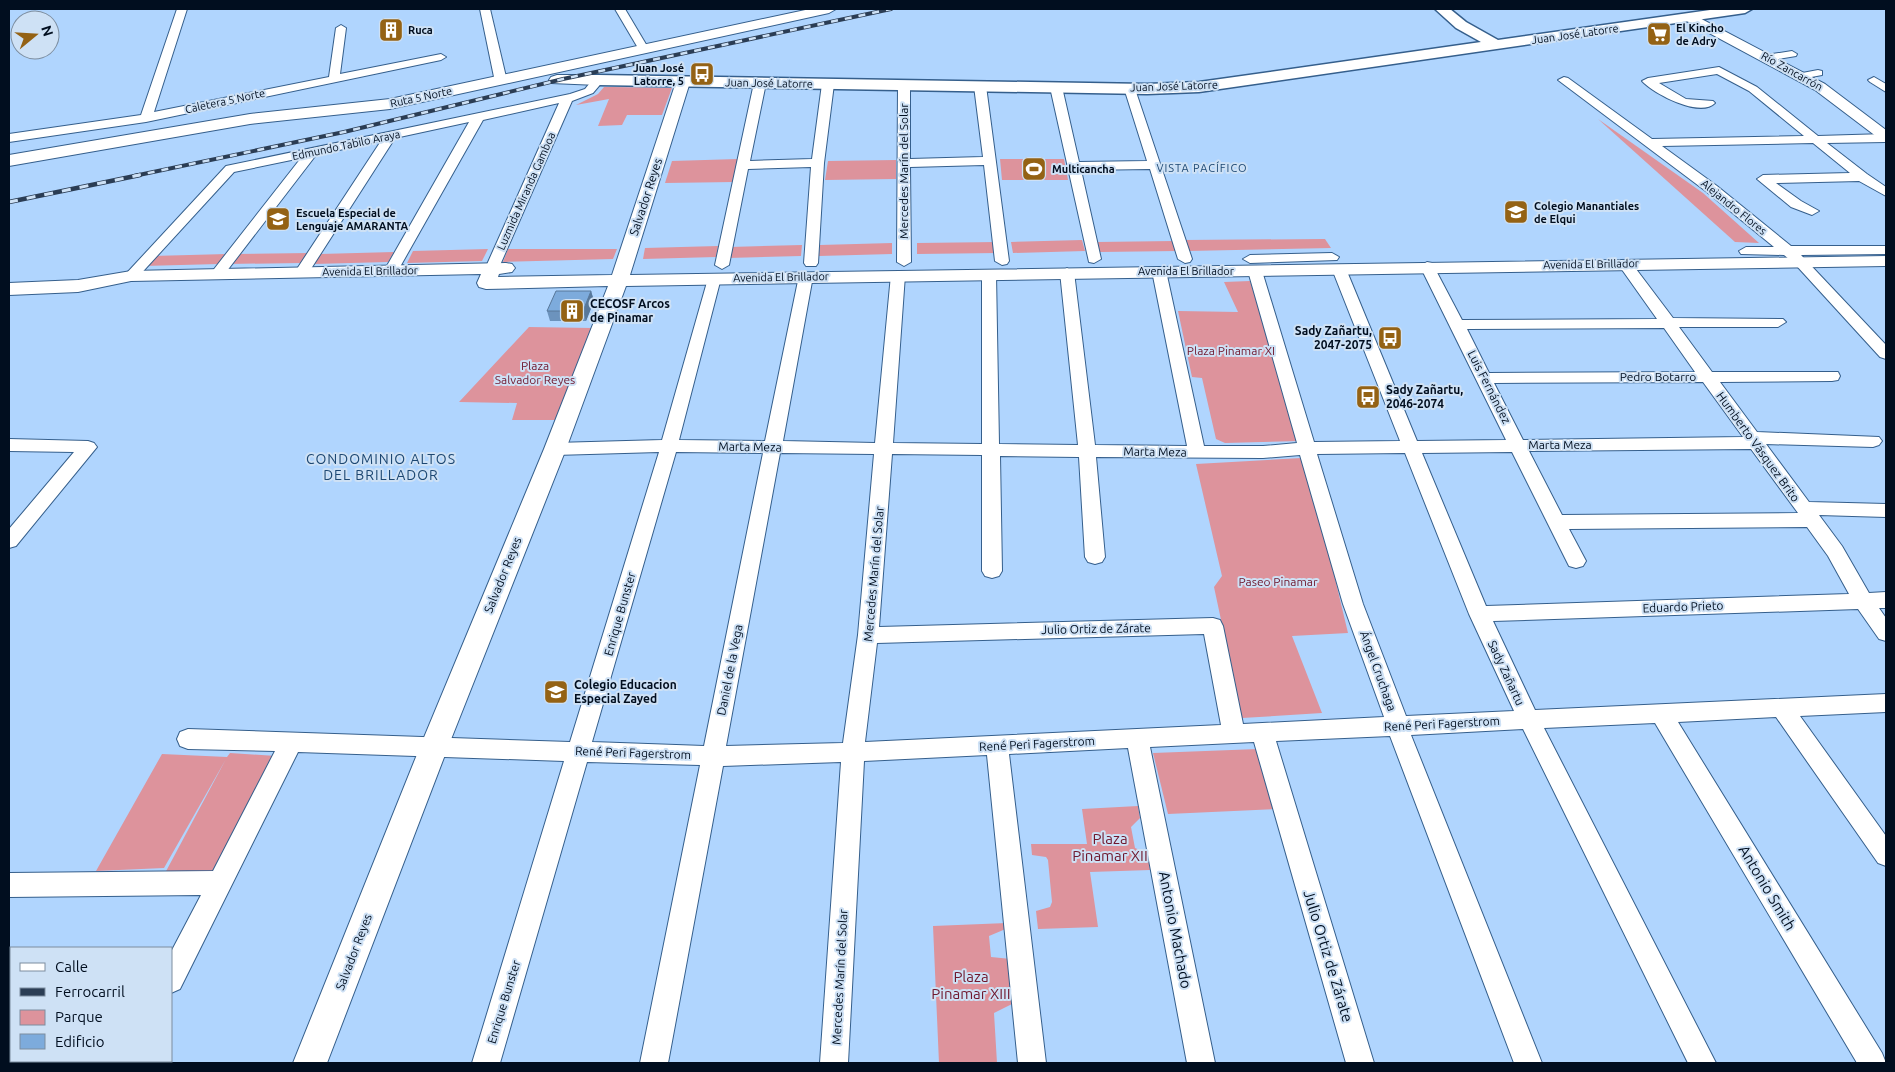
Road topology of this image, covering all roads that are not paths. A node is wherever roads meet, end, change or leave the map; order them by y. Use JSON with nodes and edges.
{"nodes":[{"id":1,"x":182,"y":9,"type":"edge"},
{"id":2,"x":485,"y":9,"type":"edge"},
{"id":3,"x":620,"y":9,"type":"edge"},
{"id":4,"x":816,"y":9,"type":"edge"},
{"id":5,"x":829,"y":9,"type":"edge"},
{"id":6,"x":1442,"y":9,"type":"edge"},
{"id":7,"x":1745,"y":9,"type":"edge"},
{"id":8,"x":1690,"y":17,"type":"junction"},
{"id":9,"x":341,"y":28,"type":"dead end"},
{"id":10,"x":1470,"y":30,"type":"junction"},
{"id":11,"x":1528,"y":41,"type":"junction"},
{"id":12,"x":1497,"y":45,"type":"junction"},
{"id":13,"x":642,"y":46,"type":"junction"},
{"id":14,"x":1465,"y":50,"type":"junction"},
{"id":15,"x":1792,"y":54,"type":"dead end"},
{"id":16,"x":441,"y":57,"type":"dead end"},
{"id":17,"x":1766,"y":58,"type":"junction"},
{"id":18,"x":1818,"y":73,"type":"dead end"},
{"id":19,"x":560,"y":74,"type":"junction"},
{"id":20,"x":1801,"y":76,"type":"junction"},
{"id":21,"x":1886,"y":78,"type":"edge"},
{"id":22,"x":334,"y":79,"type":"junction"},
{"id":23,"x":498,"y":80,"type":"junction"},
{"id":24,"x":598,"y":80,"type":"junction"},
{"id":25,"x":1564,"y":80,"type":"dead end"},
{"id":26,"x":683,"y":82,"type":"junction"},
{"id":27,"x":760,"y":83,"type":"junction"},
{"id":28,"x":828,"y":84,"type":"junction"},
{"id":29,"x":904,"y":84,"type":"junction"},
{"id":30,"x":980,"y":86,"type":"junction"},
{"id":31,"x":1056,"y":88,"type":"junction"},
{"id":32,"x":1130,"y":88,"type":"junction"},
{"id":33,"x":1886,"y":89,"type":"edge"},
{"id":34,"x":566,"y":99,"type":"junction"},
{"id":35,"x":1709,"y":103,"type":"dead end"},
{"id":36,"x":478,"y":117,"type":"junction"},
{"id":37,"x":146,"y":118,"type":"junction"},
{"id":38,"x":390,"y":136,"type":"junction"},
{"id":39,"x":1886,"y":137,"type":"edge"},
{"id":40,"x":9,"y":138,"type":"edge"},
{"id":41,"x":1813,"y":138,"type":"junction"},
{"id":42,"x":1651,"y":143,"type":"junction"},
{"id":43,"x":312,"y":152,"type":"junction"},
{"id":44,"x":9,"y":153,"type":"edge"},
{"id":45,"x":9,"y":160,"type":"edge"},
{"id":46,"x":990,"y":161,"type":"junction"},
{"id":47,"x":818,"y":163,"type":"junction"},
{"id":48,"x":904,"y":163,"type":"junction"},
{"id":49,"x":743,"y":165,"type":"junction"},
{"id":50,"x":1154,"y":165,"type":"junction"},
{"id":51,"x":1072,"y":166,"type":"junction"},
{"id":52,"x":1862,"y":177,"type":"junction"},
{"id":53,"x":1886,"y":192,"type":"edge"},
{"id":54,"x":1812,"y":211,"type":"dead end"},
{"id":55,"x":1886,"y":250,"type":"edge"},
{"id":56,"x":1746,"y":251,"type":"dead end"},
{"id":57,"x":1793,"y":256,"type":"junction"},
{"id":58,"x":1094,"y":259,"type":"junction"},
{"id":59,"x":1184,"y":259,"type":"junction"},
{"id":60,"x":1002,"y":261,"type":"junction"},
{"id":61,"x":1886,"y":261,"type":"edge"},
{"id":62,"x":1625,"y":264,"type":"junction"},
{"id":63,"x":1252,"y":265,"type":"junction"},
{"id":64,"x":1331,"y":265,"type":"junction"},
{"id":65,"x":1427,"y":266,"type":"junction"},
{"id":66,"x":901,"y":268,"type":"junction"},
{"id":67,"x":808,"y":270,"type":"junction"},
{"id":68,"x":391,"y":271,"type":"junction"},
{"id":69,"x":1159,"y":271,"type":"junction"},
{"id":70,"x":302,"y":272,"type":"junction"},
{"id":71,"x":718,"y":272,"type":"junction"},
{"id":72,"x":1067,"y":272,"type":"junction"},
{"id":73,"x":218,"y":273,"type":"junction"},
{"id":74,"x":621,"y":274,"type":"junction"},
{"id":75,"x":989,"y":274,"type":"junction"},
{"id":76,"x":131,"y":276,"type":"junction"},
{"id":77,"x":489,"y":276,"type":"junction"},
{"id":78,"x":9,"y":289,"type":"edge"},
{"id":79,"x":1778,"y":322,"type":"dead end"},
{"id":80,"x":1667,"y":323,"type":"junction"},
{"id":81,"x":1458,"y":325,"type":"junction"},
{"id":82,"x":1886,"y":354,"type":"edge"},
{"id":83,"x":1832,"y":376,"type":"dead end"},
{"id":84,"x":1706,"y":377,"type":"junction"},
{"id":85,"x":1485,"y":378,"type":"junction"},
{"id":86,"x":1873,"y":440,"type":"dead end"},
{"id":87,"x":1753,"y":441,"type":"junction"},
{"id":88,"x":9,"y":445,"type":"edge"},
{"id":89,"x":1519,"y":445,"type":"junction"},
{"id":90,"x":669,"y":446,"type":"junction"},
{"id":91,"x":1411,"y":447,"type":"junction"},
{"id":92,"x":555,"y":448,"type":"junction"},
{"id":93,"x":773,"y":448,"type":"junction"},
{"id":94,"x":1309,"y":448,"type":"junction"},
{"id":95,"x":885,"y":450,"type":"junction"},
{"id":96,"x":1087,"y":450,"type":"junction"},
{"id":97,"x":991,"y":451,"type":"junction"},
{"id":98,"x":1197,"y":452,"type":"junction"},
{"id":99,"x":1886,"y":510,"type":"edge"},
{"id":100,"x":1807,"y":514,"type":"junction"},
{"id":101,"x":1557,"y":522,"type":"junction"},
{"id":102,"x":9,"y":541,"type":"edge"},
{"id":103,"x":1095,"y":557,"type":"dead end"},
{"id":104,"x":1576,"y":561,"type":"dead end"},
{"id":105,"x":992,"y":570,"type":"dead end"},
{"id":106,"x":1886,"y":600,"type":"edge"},
{"id":107,"x":1863,"y":601,"type":"junction"},
{"id":108,"x":1479,"y":614,"type":"junction"},
{"id":109,"x":1886,"y":633,"type":"edge"},
{"id":110,"x":868,"y":635,"type":"junction"},
{"id":111,"x":1886,"y":703,"type":"edge"},
{"id":112,"x":1782,"y":708,"type":"junction"},
{"id":113,"x":1661,"y":714,"type":"junction"},
{"id":114,"x":1529,"y":720,"type":"junction"},
{"id":115,"x":1397,"y":726,"type":"junction"},
{"id":116,"x":1262,"y":733,"type":"junction"},
{"id":117,"x":1234,"y":734,"type":"junction"},
{"id":118,"x":188,"y":739,"type":"dead end"},
{"id":119,"x":1137,"y":739,"type":"junction"},
{"id":120,"x":291,"y":742,"type":"junction"},
{"id":121,"x":998,"y":746,"type":"junction"},
{"id":122,"x":434,"y":747,"type":"junction"},
{"id":123,"x":580,"y":752,"type":"junction"},
{"id":124,"x":853,"y":752,"type":"junction"},
{"id":125,"x":714,"y":756,"type":"junction"},
{"id":126,"x":1886,"y":855,"type":"edge"},
{"id":127,"x":220,"y":883,"type":"junction"},
{"id":128,"x":9,"y":885,"type":"edge"},
{"id":129,"x":172,"y":978,"type":"edge"},
{"id":130,"x":310,"y":1063,"type":"edge"},
{"id":131,"x":486,"y":1063,"type":"edge"},
{"id":132,"x":654,"y":1063,"type":"edge"},
{"id":133,"x":834,"y":1063,"type":"edge"},
{"id":134,"x":1032,"y":1063,"type":"edge"},
{"id":135,"x":1201,"y":1063,"type":"edge"},
{"id":136,"x":1360,"y":1063,"type":"edge"},
{"id":137,"x":1528,"y":1063,"type":"edge"},
{"id":138,"x":1702,"y":1063,"type":"edge"},
{"id":139,"x":1872,"y":1063,"type":"edge"}],
"edges":[{"from":1,"to":37,"type":"street"},
{"from":2,"to":23,"type":"street"},
{"from":3,"to":13,"type":"street"},
{"from":4,"to":13,"type":"highway","name":"Ruta 5 Norte"},
{"from":5,"to":19,"type":"highway"},
{"from":6,"to":10,"type":"main road"},
{"from":7,"to":8,"type":"main road","name":"Juan José Latorre"},
{"from":8,"to":11,"type":"main road","name":"Juan José Latorre"},
{"from":8,"to":17,"type":"street","name":"Río Zancarrón"},
{"from":9,"to":22,"type":"street"},
{"from":10,"to":11,"type":"main road"},
{"from":10,"to":12,"type":"main road"},
{"from":10,"to":14,"type":"main road"},
{"from":11,"to":12,"type":"main road","name":"Juan José Latorre"},
{"from":12,"to":14,"type":"main road","name":"Juan José Latorre"},
{"from":13,"to":23,"type":"highway","name":"Ruta 5 Norte"},
{"from":14,"to":32,"type":"main road","name":"Juan José Latorre"},
{"from":15,"to":17,"type":"street"},
{"from":16,"to":22,"type":"street","name":"Caletera 5 Norte"},
{"from":17,"to":20,"type":"street","name":"Río Zancarrón"},
{"from":18,"to":20,"type":"street"},
{"from":19,"to":23,"type":"highway"},
{"from":19,"to":24,"type":"highway"},
{"from":20,"to":39,"type":"street","name":"Río Zancarrón"},
{"from":21,"to":33,"type":"street"},
{"from":22,"to":37,"type":"street","name":"Caletera 5 Norte"},
{"from":23,"to":44,"type":"highway","name":"Ruta 5 Norte"},
{"from":23,"to":45,"type":"highway","name":"Ruta 5 Norte"},
{"from":24,"to":26,"type":"main road","name":"Juan José Latorre"},
{"from":24,"to":34,"type":"street","name":"Edmundo Tabilo Araya"},
{"from":25,"to":42,"type":"street","name":"Alejandro Flores"},
{"from":26,"to":27,"type":"main road","name":"Juan José Latorre"},
{"from":26,"to":74,"type":"street","name":"Salvador Reyes"},
{"from":27,"to":28,"type":"main road","name":"Juan José Latorre"},
{"from":27,"to":49,"type":"street","name":"Enrique Bunster"},
{"from":28,"to":29,"type":"main road","name":"Juan José Latorre"},
{"from":28,"to":47,"type":"street","name":"Daniel de la Vega"},
{"from":29,"to":30,"type":"main road","name":"Juan José Latorre"},
{"from":29,"to":48,"type":"street","name":"Mercedes Marín del Solar"},
{"from":30,"to":31,"type":"main road","name":"Juan José Latorre"},
{"from":30,"to":46,"type":"street"},
{"from":31,"to":32,"type":"main road","name":"Juan José Latorre"},
{"from":31,"to":51,"type":"street"},
{"from":32,"to":50,"type":"street"},
{"from":34,"to":36,"type":"street","name":"Edmundo Tabilo Araya"},
{"from":34,"to":77,"type":"street","name":"Luzmida Miranda Gamboa"},
{"from":35,"to":41,"type":"street"},
{"from":36,"to":38,"type":"street","name":"Edmundo Tabilo Araya"},
{"from":36,"to":68,"type":"street"},
{"from":37,"to":40,"type":"street","name":"Caletera 5 Norte"},
{"from":38,"to":43,"type":"street","name":"Edmundo Tabilo Araya"},
{"from":38,"to":70,"type":"street"},
{"from":39,"to":41,"type":"street"},
{"from":41,"to":42,"type":"street"},
{"from":41,"to":52,"type":"street"},
{"from":42,"to":57,"type":"street","name":"Alejandro Flores"},
{"from":43,"to":73,"type":"street"},
{"from":43,"to":76,"type":"street","name":"Edmundo Tabilo Araya"},
{"from":46,"to":48,"type":"street"},
{"from":46,"to":60,"type":"street"},
{"from":47,"to":49,"type":"street"},
{"from":47,"to":67,"type":"street","name":"Daniel de la Vega"},
{"from":48,"to":66,"type":"street","name":"Mercedes Marín del Solar"},
{"from":49,"to":71,"type":"street","name":"Enrique Bunster"},
{"from":50,"to":51,"type":"street"},
{"from":50,"to":59,"type":"street"},
{"from":51,"to":58,"type":"street"},
{"from":52,"to":53,"type":"street"},
{"from":52,"to":54,"type":"street"},
{"from":55,"to":57,"type":"street","name":"Avenida El Brillador"},
{"from":56,"to":57,"type":"street","name":"Avenida El Brillador"},
{"from":57,"to":61,"type":"street","name":"Avenida El Brillador"},
{"from":57,"to":62,"type":"street","name":"Avenida El Brillador"},
{"from":57,"to":82,"type":"street","name":"Alejandro Flores"},
{"from":58,"to":59,"type":"street","name":"Avenida El Brillador"},
{"from":58,"to":60,"type":"street","name":"Avenida El Brillador"},
{"from":59,"to":63,"type":"street","name":"Avenida El Brillador"},
{"from":60,"to":66,"type":"street","name":"Avenida El Brillador"},
{"from":62,"to":65,"type":"street","name":"Avenida El Brillador"},
{"from":62,"to":80,"type":"street","name":"Humberto Vásquez Brito"},
{"from":63,"to":64,"type":"street","name":"Avenida El Brillador"},
{"from":63,"to":69,"type":"street","name":"Avenida El Brillador"},
{"from":63,"to":94,"type":"street","name":"Ángel Cruchaga"},
{"from":64,"to":65,"type":"street","name":"Avenida El Brillador"},
{"from":64,"to":91,"type":"street","name":"Sady Zañartu"},
{"from":65,"to":81,"type":"street","name":"Luis Fernández"},
{"from":66,"to":67,"type":"street","name":"Avenida El Brillador"},
{"from":66,"to":75,"type":"street","name":"Avenida El Brillador"},
{"from":66,"to":95,"type":"street","name":"Mercedes Marín del Solar"},
{"from":67,"to":71,"type":"street","name":"Avenida El Brillador"},
{"from":67,"to":93,"type":"street","name":"Daniel de la Vega"},
{"from":68,"to":70,"type":"street","name":"Avenida El Brillador"},
{"from":68,"to":77,"type":"street","name":"Avenida El Brillador"},
{"from":69,"to":72,"type":"street","name":"Avenida El Brillador"},
{"from":69,"to":98,"type":"street"},
{"from":70,"to":73,"type":"street","name":"Avenida El Brillador"},
{"from":71,"to":74,"type":"street","name":"Avenida El Brillador"},
{"from":71,"to":90,"type":"street","name":"Enrique Bunster"},
{"from":72,"to":75,"type":"street","name":"Avenida El Brillador"},
{"from":72,"to":96,"type":"street"},
{"from":73,"to":76,"type":"street","name":"Avenida El Brillador"},
{"from":74,"to":77,"type":"street","name":"Avenida El Brillador"},
{"from":74,"to":92,"type":"street","name":"Salvador Reyes"},
{"from":75,"to":97,"type":"street"},
{"from":76,"to":78,"type":"street","name":"Avenida El Brillador"},
{"from":79,"to":80,"type":"street"},
{"from":80,"to":81,"type":"street"},
{"from":80,"to":84,"type":"street","name":"Humberto Vásquez Brito"},
{"from":81,"to":85,"type":"street","name":"Luis Fernández"},
{"from":83,"to":84,"type":"street","name":"Pedro Botarro"},
{"from":84,"to":85,"type":"street","name":"Pedro Botarro"},
{"from":84,"to":87,"type":"street","name":"Humberto Vásquez Brito"},
{"from":85,"to":89,"type":"street","name":"Luis Fernández"},
{"from":86,"to":87,"type":"street","name":"Marta Meza"},
{"from":87,"to":89,"type":"street","name":"Marta Meza"},
{"from":87,"to":100,"type":"street","name":"Humberto Vásquez Brito"},
{"from":88,"to":102,"type":"street"},
{"from":89,"to":91,"type":"street","name":"Marta Meza"},
{"from":89,"to":101,"type":"street","name":"Luis Fernández"},
{"from":90,"to":92,"type":"street","name":"Marta Meza"},
{"from":90,"to":93,"type":"street","name":"Marta Meza"},
{"from":90,"to":123,"type":"street","name":"Enrique Bunster"},
{"from":91,"to":94,"type":"street","name":"Marta Meza"},
{"from":91,"to":108,"type":"street","name":"Sady Zañartu"},
{"from":92,"to":122,"type":"street","name":"Salvador Reyes"},
{"from":93,"to":95,"type":"street","name":"Marta Meza"},
{"from":93,"to":125,"type":"street","name":"Daniel de la Vega"},
{"from":94,"to":98,"type":"street","name":"Marta Meza"},
{"from":94,"to":115,"type":"street","name":"Ángel Cruchaga"},
{"from":95,"to":97,"type":"street","name":"Marta Meza"},
{"from":95,"to":110,"type":"street","name":"Mercedes Marín del Solar"},
{"from":96,"to":97,"type":"street","name":"Marta Meza"},
{"from":96,"to":98,"type":"street","name":"Marta Meza"},
{"from":96,"to":103,"type":"street"},
{"from":97,"to":105,"type":"street"},
{"from":99,"to":100,"type":"street"},
{"from":100,"to":101,"type":"street"},
{"from":100,"to":107,"type":"street","name":"Humberto Vásquez Brito"},
{"from":101,"to":104,"type":"street","name":"Luis Fernández"},
{"from":106,"to":107,"type":"street","name":"Eduardo Prieto"},
{"from":107,"to":108,"type":"street","name":"Eduardo Prieto"},
{"from":107,"to":109,"type":"street","name":"Humberto Vásquez Brito"},
{"from":108,"to":114,"type":"street","name":"Sady Zañartu"},
{"from":110,"to":117,"type":"street","name":"Julio Ortiz de Zárate"},
{"from":110,"to":124,"type":"street","name":"Mercedes Marín del Solar"},
{"from":111,"to":112,"type":"street","name":"René Peri Fagerstrom"},
{"from":112,"to":113,"type":"street","name":"René Peri Fagerstrom"},
{"from":112,"to":126,"type":"street"},
{"from":113,"to":114,"type":"street","name":"René Peri Fagerstrom"},
{"from":113,"to":139,"type":"street","name":"Antonio Smith"},
{"from":114,"to":115,"type":"street","name":"René Peri Fagerstrom"},
{"from":114,"to":138,"type":"street","name":"Sady Zañartu"},
{"from":115,"to":116,"type":"street","name":"René Peri Fagerstrom"},
{"from":115,"to":137,"type":"street","name":"Ángel Cruchaga"},
{"from":116,"to":117,"type":"street","name":"René Peri Fagerstrom"},
{"from":116,"to":136,"type":"street","name":"Julio Ortiz de Zárate"},
{"from":117,"to":119,"type":"street","name":"René Peri Fagerstrom"},
{"from":118,"to":120,"type":"street","name":"René Peri Fagerstrom"},
{"from":119,"to":121,"type":"street","name":"René Peri Fagerstrom"},
{"from":119,"to":135,"type":"street","name":"Antonio Machado"},
{"from":120,"to":122,"type":"street","name":"René Peri Fagerstrom"},
{"from":120,"to":127,"type":"street"},
{"from":121,"to":124,"type":"street","name":"René Peri Fagerstrom"},
{"from":121,"to":134,"type":"street"},
{"from":122,"to":123,"type":"street","name":"René Peri Fagerstrom"},
{"from":122,"to":130,"type":"street","name":"Salvador Reyes"},
{"from":123,"to":125,"type":"street","name":"René Peri Fagerstrom"},
{"from":123,"to":131,"type":"street","name":"Enrique Bunster"},
{"from":124,"to":125,"type":"street","name":"René Peri Fagerstrom"},
{"from":124,"to":133,"type":"street","name":"Mercedes Marín del Solar"},
{"from":125,"to":132,"type":"street","name":"Daniel de la Vega"},
{"from":127,"to":128,"type":"street"},
{"from":127,"to":129,"type":"street"}]}
